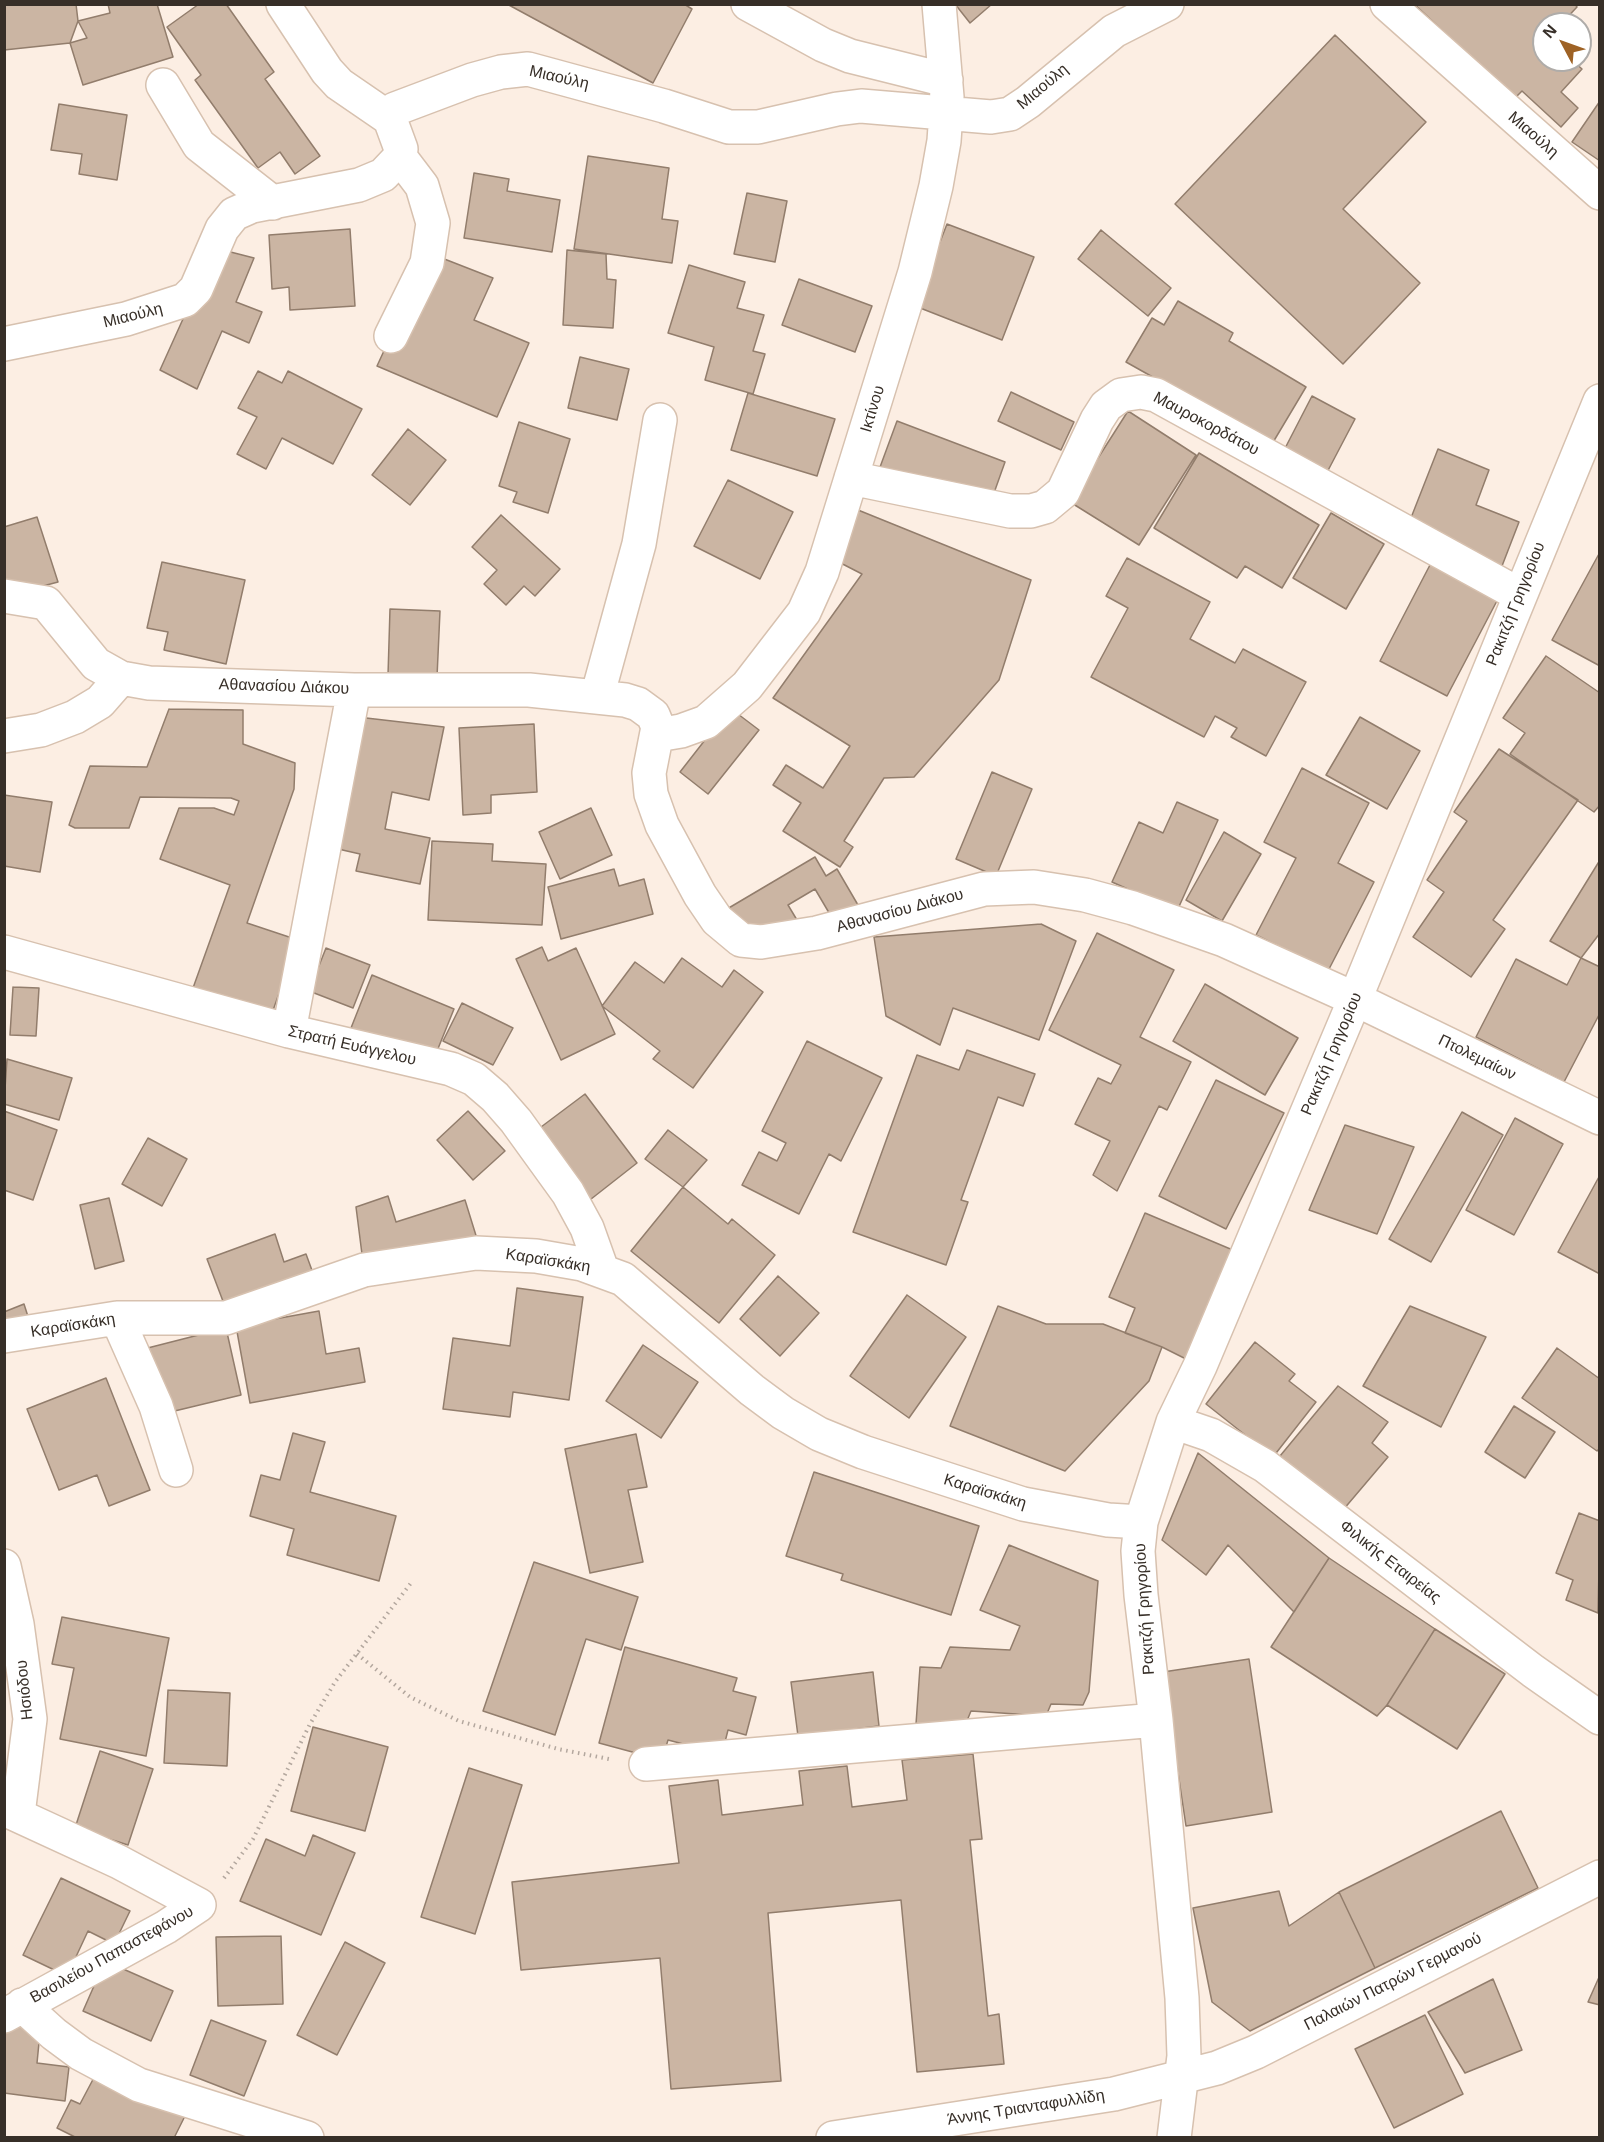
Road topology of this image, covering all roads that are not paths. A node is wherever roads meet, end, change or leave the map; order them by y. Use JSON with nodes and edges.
{"nodes":[{"id":1,"x":283,"y":4,"type":"edge"},
{"id":2,"x":748,"y":4,"type":"edge"},
{"id":3,"x":939,"y":4,"type":"edge"},
{"id":4,"x":1167,"y":4,"type":"edge"},
{"id":5,"x":1388,"y":4,"type":"edge"},
{"id":6,"x":946,"y":80,"type":"junction"},
{"id":7,"x":163,"y":85,"type":"dead end"},
{"id":8,"x":946,"y":113,"type":"junction"},
{"id":9,"x":390,"y":119,"type":"junction"},
{"id":10,"x":400,"y":157,"type":"junction"},
{"id":11,"x":1599,"y":193,"type":"edge"},
{"id":12,"x":273,"y":203,"type":"junction"},
{"id":13,"x":391,"y":336,"type":"dead end"},
{"id":14,"x":4,"y":344,"type":"edge"},
{"id":15,"x":1599,"y":401,"type":"edge"},
{"id":16,"x":660,"y":420,"type":"dead end"},
{"id":17,"x":851,"y":478,"type":"junction"},
{"id":18,"x":1520,"y":595,"type":"junction"},
{"id":19,"x":4,"y":596,"type":"edge"},
{"id":20,"x":122,"y":678,"type":"junction"},
{"id":21,"x":354,"y":690,"type":"junction"},
{"id":22,"x":597,"y":697,"type":"junction"},
{"id":23,"x":657,"y":735,"type":"junction"},
{"id":24,"x":4,"y":736,"type":"edge"},
{"id":25,"x":4,"y":952,"type":"edge"},
{"id":26,"x":1355,"y":999,"type":"junction"},
{"id":27,"x":289,"y":1032,"type":"junction"},
{"id":28,"x":1599,"y":1118,"type":"edge"},
{"id":29,"x":602,"y":1270,"type":"junction"},
{"id":30,"x":117,"y":1318,"type":"junction"},
{"id":31,"x":4,"y":1336,"type":"edge"},
{"id":32,"x":1173,"y":1422,"type":"junction"},
{"id":33,"x":176,"y":1470,"type":"dead end"},
{"id":34,"x":1141,"y":1522,"type":"junction"},
{"id":35,"x":4,"y":1566,"type":"edge"},
{"id":36,"x":1599,"y":1718,"type":"edge"},
{"id":37,"x":1156,"y":1720,"type":"junction"},
{"id":38,"x":646,"y":1764,"type":"road end"},
{"id":39,"x":11,"y":1811,"type":"edge"},
{"id":40,"x":1599,"y":1876,"type":"edge"},
{"id":41,"x":13,"y":2010,"type":"edge"},
{"id":42,"x":1182,"y":2079,"type":"junction"},
{"id":43,"x":307,"y":2138,"type":"edge"},
{"id":44,"x":833,"y":2138,"type":"edge"},
{"id":45,"x":1174,"y":2138,"type":"edge"}],
"edges":[{"from":1,"to":9,"type":"street"},
{"from":2,"to":6,"type":"street"},
{"from":3,"to":6,"type":"street","name":"Ικτίνου"},
{"from":4,"to":8,"type":"street","name":"Μιαούλη"},
{"from":5,"to":11,"type":"street","name":"Μιαούλη"},
{"from":6,"to":8,"type":"street","name":"Ικτίνου"},
{"from":7,"to":12,"type":"street"},
{"from":8,"to":9,"type":"street","name":"Μιαούλη"},
{"from":8,"to":17,"type":"street","name":"Ικτίνου"},
{"from":9,"to":10,"type":"street"},
{"from":10,"to":12,"type":"street","name":"Μιαούλη"},
{"from":10,"to":13,"type":"street"},
{"from":12,"to":14,"type":"street","name":"Μιαούλη"},
{"from":15,"to":18,"type":"street","name":"Ρακιτζή Γρηγορίου"},
{"from":16,"to":22,"type":"street"},
{"from":17,"to":18,"type":"street","name":"Μαυροκορδάτου"},
{"from":17,"to":23,"type":"street","name":"Ικτίνου"},
{"from":18,"to":26,"type":"street","name":"Ρακιτζή Γρηγορίου"},
{"from":19,"to":20,"type":"street","name":"Αθανασίου Διάκου"},
{"from":20,"to":21,"type":"street","name":"Αθανασίου Διάκου"},
{"from":20,"to":24,"type":"street"},
{"from":21,"to":22,"type":"street","name":"Αθανασίου Διάκου"},
{"from":21,"to":27,"type":"street"},
{"from":22,"to":23,"type":"street","name":"Αθανασίου Διάκου"},
{"from":23,"to":26,"type":"street","name":"Αθανασίου Διάκου"},
{"from":25,"to":27,"type":"street","name":"Στρατή Ευάγγελου"},
{"from":26,"to":28,"type":"street","name":"Πτολεμαίων"},
{"from":26,"to":32,"type":"street","name":"Ρακιτζή Γρηγορίου"},
{"from":27,"to":29,"type":"street","name":"Στρατή Ευάγγελου"},
{"from":29,"to":30,"type":"street","name":"Καραϊσκάκη"},
{"from":29,"to":34,"type":"street","name":"Καραϊσκάκη"},
{"from":30,"to":31,"type":"street","name":"Καραϊσκάκη"},
{"from":30,"to":33,"type":"street"},
{"from":32,"to":34,"type":"street","name":"Ρακιτζή Γρηγορίου"},
{"from":32,"to":36,"type":"street","name":"Φιλικής Εταιρείας"},
{"from":34,"to":37,"type":"street","name":"Ρακιτζή Γρηγορίου"},
{"from":35,"to":39,"type":"street","name":"Ησιόδου"},
{"from":37,"to":38,"type":"street"},
{"from":37,"to":42,"type":"street","name":"Ρακιτζή Γρηγορίου"},
{"from":39,"to":41,"type":"street","name":"Βασιλείου Παπαστεφάνου"},
{"from":40,"to":42,"type":"street","name":"Παλαιών Πατρών Γερμανού"},
{"from":41,"to":43,"type":"street"},
{"from":42,"to":44,"type":"street","name":"Άννης Τριανταφυλλίδη"},
{"from":42,"to":45,"type":"street","name":"Ρακιτζή Γρηγορίου"}]}
